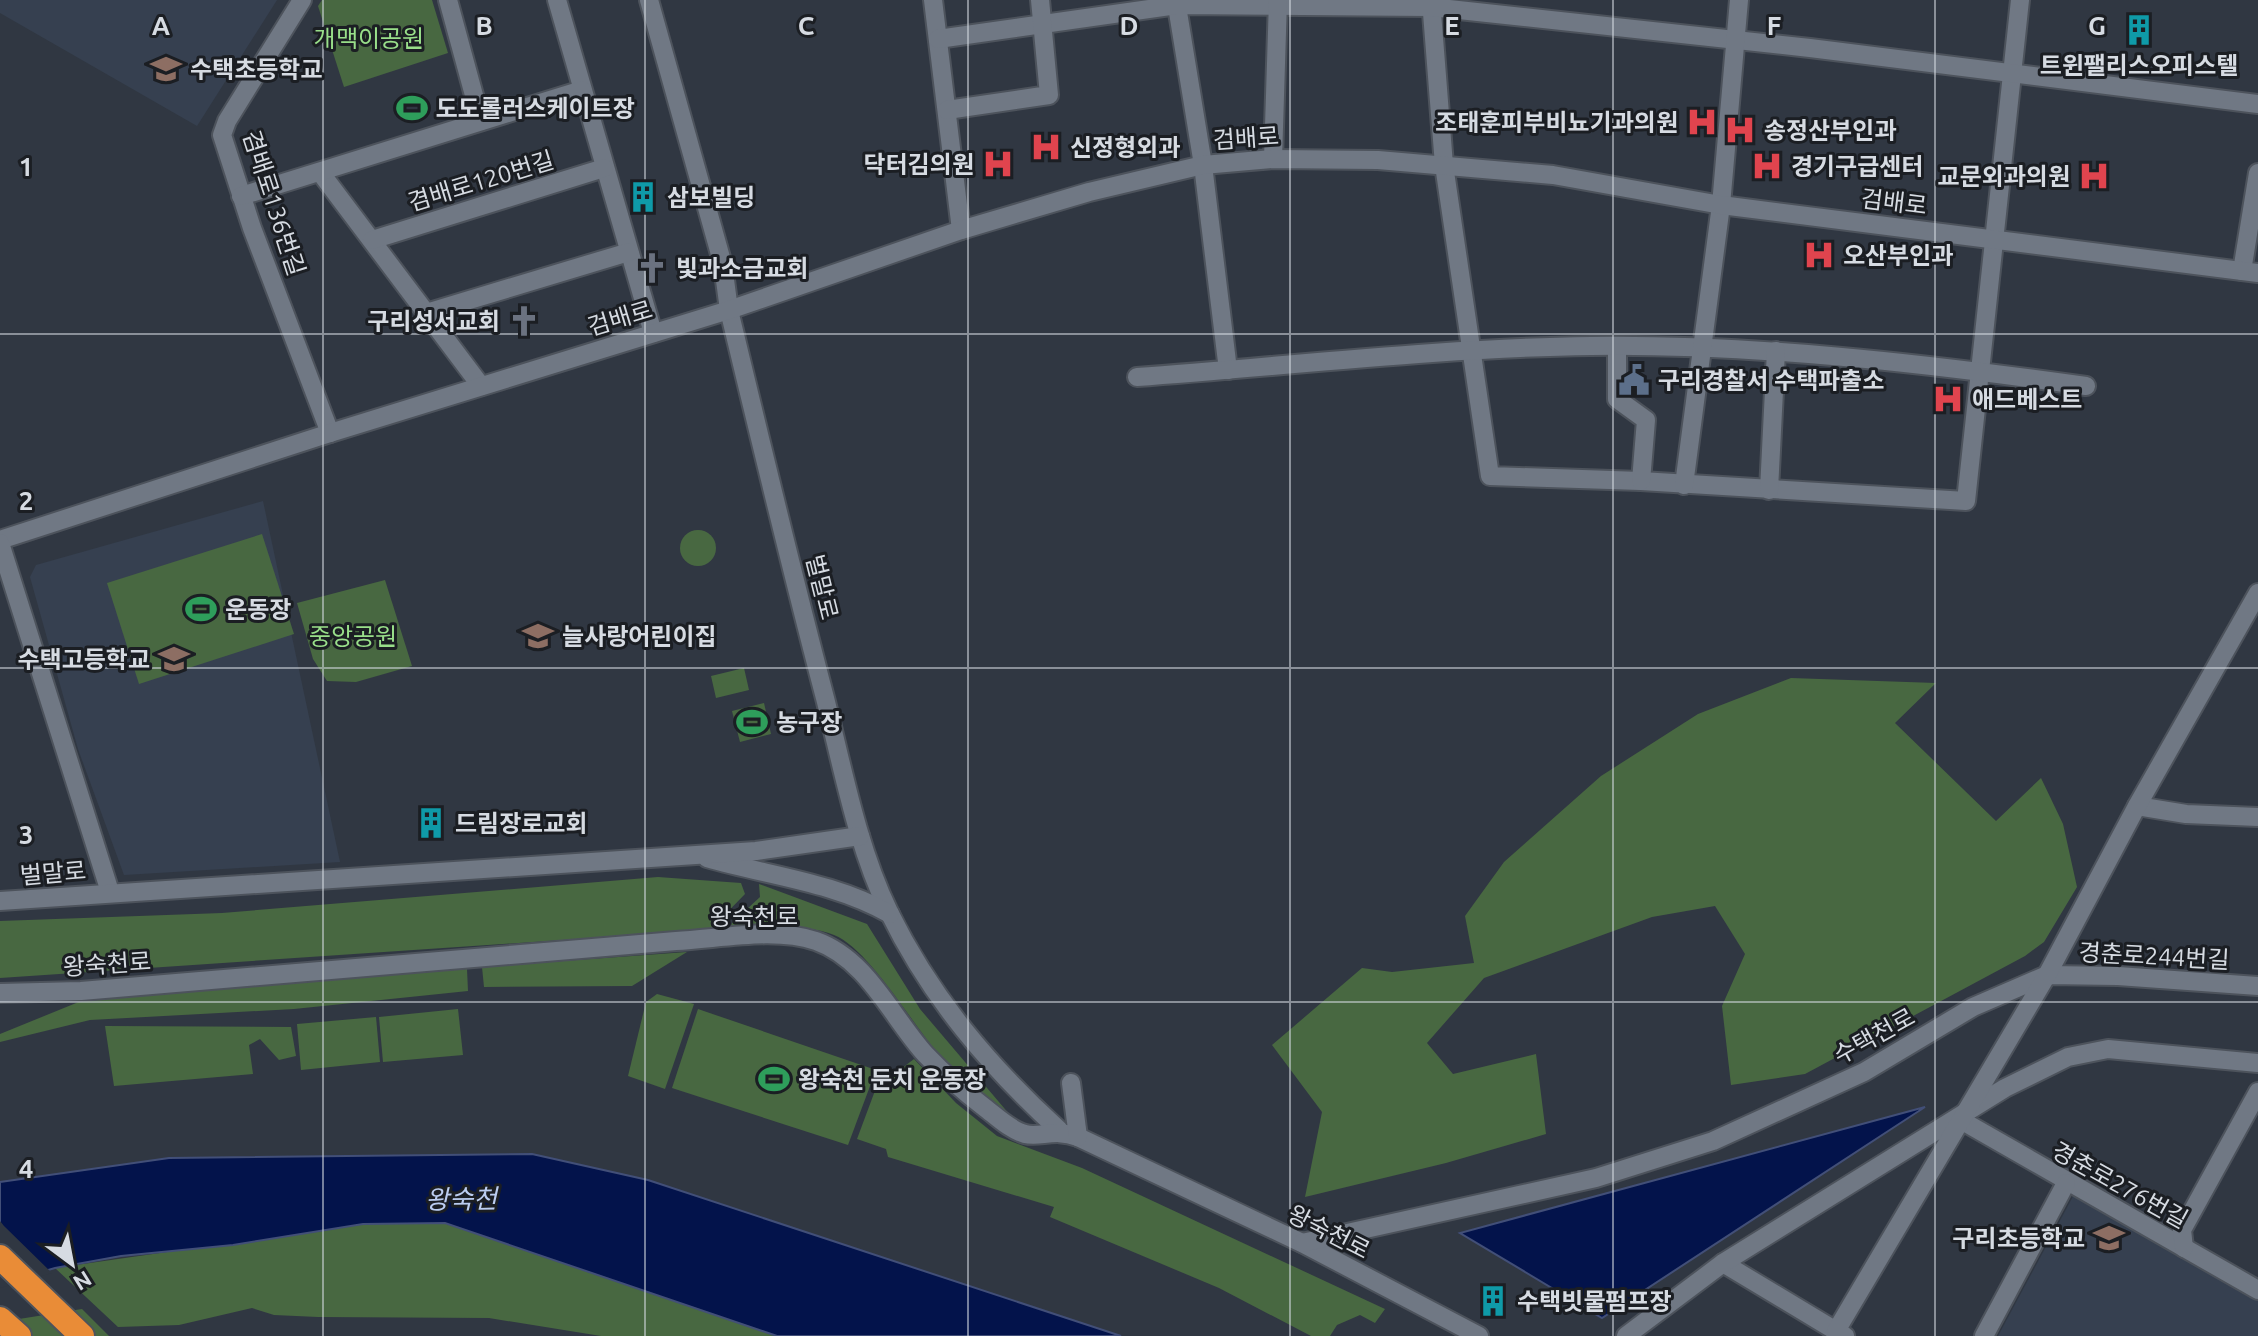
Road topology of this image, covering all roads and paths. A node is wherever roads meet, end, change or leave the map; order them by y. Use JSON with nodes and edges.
{"nodes":[{"id":1,"x":302,"y":0,"type":"edge"},
{"id":2,"x":448,"y":0,"type":"edge"},
{"id":3,"x":557,"y":0,"type":"edge"},
{"id":4,"x":649,"y":0,"type":"edge"},
{"id":5,"x":933,"y":0,"type":"edge"},
{"id":6,"x":1040,"y":0,"type":"edge"},
{"id":7,"x":1739,"y":0,"type":"edge"},
{"id":8,"x":2020,"y":0,"type":"edge"},
{"id":9,"x":1176,"y":3,"type":"edge"},
{"id":10,"x":1278,"y":3,"type":"edge"},
{"id":11,"x":1431,"y":4,"type":"edge"},
{"id":12,"x":1041,"y":25,"type":"junction"},
{"id":13,"x":938,"y":39,"type":"junction"},
{"id":14,"x":1735,"y":41,"type":"junction"},
{"id":15,"x":2012,"y":74,"type":"junction"},
{"id":16,"x":582,"y":90,"type":"junction"},
{"id":17,"x":2258,"y":104,"type":"edge"},
{"id":18,"x":947,"y":110,"type":"junction"},
{"id":19,"x":481,"y":121,"type":"junction"},
{"id":20,"x":1273,"y":159,"type":"junction"},
{"id":21,"x":1203,"y":165,"type":"junction"},
{"id":22,"x":1444,"y":165,"type":"junction"},
{"id":23,"x":604,"y":168,"type":"junction"},
{"id":24,"x":320,"y":172,"type":"junction"},
{"id":25,"x":2258,"y":173,"type":"edge"},
{"id":26,"x":241,"y":196,"type":"junction"},
{"id":27,"x":1721,"y":205,"type":"junction"},
{"id":28,"x":961,"y":230,"type":"junction"},
{"id":29,"x":1993,"y":239,"type":"junction"},
{"id":30,"x":372,"y":240,"type":"junction"},
{"id":31,"x":629,"y":252,"type":"junction"},
{"id":32,"x":2250,"y":272,"type":"edge"},
{"id":33,"x":729,"y":310,"type":"junction"},
{"id":34,"x":426,"y":313,"type":"junction"},
{"id":35,"x":653,"y":333,"type":"junction"},
{"id":36,"x":1617,"y":347,"type":"junction"},
{"id":37,"x":1703,"y":348,"type":"junction"},
{"id":38,"x":1776,"y":351,"type":"junction"},
{"id":39,"x":1472,"y":352,"type":"junction"},
{"id":40,"x":1228,"y":370,"type":"junction"},
{"id":41,"x":1980,"y":371,"type":"junction"},
{"id":42,"x":1137,"y":377,"type":"dead end"},
{"id":43,"x":481,"y":386,"type":"junction"},
{"id":44,"x":2086,"y":386,"type":"dead end"},
{"id":45,"x":330,"y":433,"type":"junction"},
{"id":46,"x":1641,"y":481,"type":"junction"},
{"id":47,"x":1684,"y":485,"type":"junction"},
{"id":48,"x":1769,"y":490,"type":"junction"},
{"id":49,"x":0,"y":542,"type":"edge"},
{"id":50,"x":2258,"y":593,"type":"edge"},
{"id":51,"x":2137,"y":806,"type":"junction"},
{"id":52,"x":2258,"y":817,"type":"edge"},
{"id":53,"x":860,"y":836,"type":"junction"},
{"id":54,"x":693,"y":854,"type":"junction"},
{"id":55,"x":110,"y":892,"type":"junction"},
{"id":56,"x":0,"y":901,"type":"edge"},
{"id":57,"x":890,"y":914,"type":"junction"},
{"id":58,"x":2047,"y":975,"type":"junction"},
{"id":59,"x":2258,"y":986,"type":"edge"},
{"id":60,"x":0,"y":993,"type":"edge"},
{"id":61,"x":1984,"y":1002,"type":"junction"},
{"id":62,"x":2015,"y":1027,"type":"junction"},
{"id":63,"x":2258,"y":1063,"type":"edge"},
{"id":64,"x":1071,"y":1083,"type":"dead end"},
{"id":65,"x":2258,"y":1092,"type":"edge"},
{"id":66,"x":1959,"y":1119,"type":"junction"},
{"id":67,"x":1059,"y":1130,"type":"junction"},
{"id":68,"x":1078,"y":1137,"type":"junction"},
{"id":69,"x":2066,"y":1183,"type":"junction"},
{"id":70,"x":1302,"y":1243,"type":"junction"},
{"id":71,"x":2184,"y":1248,"type":"junction"},
{"id":72,"x":0,"y":1257,"type":"edge"},
{"id":73,"x":1723,"y":1263,"type":"junction"},
{"id":74,"x":2258,"y":1290,"type":"edge"},
{"id":75,"x":0,"y":1319,"type":"edge"},
{"id":76,"x":1841,"y":1333,"type":"edge"},
{"id":77,"x":1625,"y":1335,"type":"edge"},
{"id":78,"x":19,"y":1336,"type":"edge"},
{"id":79,"x":82,"y":1336,"type":"edge"},
{"id":80,"x":1479,"y":1336,"type":"edge"},
{"id":81,"x":1984,"y":1336,"type":"edge"}],
"edges":[{"from":1,"to":26,"type":"street","name":"겸배로136번길"},
{"from":2,"to":19,"type":"street"},
{"from":3,"to":16,"type":"street"},
{"from":4,"to":33,"type":"street","name":"벌말로"},
{"from":5,"to":13,"type":"street"},
{"from":6,"to":12,"type":"street"},
{"from":7,"to":14,"type":"street"},
{"from":8,"to":15,"type":"street"},
{"from":9,"to":10,"type":"street"},
{"from":9,"to":12,"type":"street"},
{"from":9,"to":21,"type":"street"},
{"from":10,"to":11,"type":"street"},
{"from":10,"to":20,"type":"street"},
{"from":11,"to":14,"type":"street"},
{"from":11,"to":22,"type":"street"},
{"from":12,"to":13,"type":"street"},
{"from":12,"to":18,"type":"street"},
{"from":13,"to":18,"type":"street"},
{"from":14,"to":15,"type":"street"},
{"from":14,"to":27,"type":"street"},
{"from":15,"to":17,"type":"street"},
{"from":15,"to":29,"type":"street"},
{"from":16,"to":19,"type":"street"},
{"from":16,"to":23,"type":"street"},
{"from":18,"to":28,"type":"street"},
{"from":19,"to":24,"type":"street"},
{"from":20,"to":21,"type":"street","name":"검배로"},
{"from":20,"to":22,"type":"street","name":"검배로"},
{"from":21,"to":28,"type":"street","name":"검배로"},
{"from":21,"to":40,"type":"street"},
{"from":22,"to":27,"type":"street","name":"검배로"},
{"from":22,"to":39,"type":"street"},
{"from":23,"to":30,"type":"street","name":"겸배로120번길"},
{"from":23,"to":31,"type":"street"},
{"from":24,"to":26,"type":"street"},
{"from":24,"to":30,"type":"street"},
{"from":25,"to":32,"type":"street"},
{"from":26,"to":45,"type":"street","name":"겸배로136번길"},
{"from":27,"to":29,"type":"street","name":"검배로"},
{"from":27,"to":37,"type":"street"},
{"from":28,"to":33,"type":"street","name":"검배로"},
{"from":29,"to":32,"type":"street","name":"검배로"},
{"from":29,"to":41,"type":"street"},
{"from":30,"to":34,"type":"street"},
{"from":31,"to":34,"type":"street"},
{"from":31,"to":35,"type":"street"},
{"from":33,"to":35,"type":"street","name":"검배로"},
{"from":33,"to":53,"type":"street","name":"벌말로"},
{"from":34,"to":43,"type":"street"},
{"from":35,"to":43,"type":"street","name":"검배로"},
{"from":36,"to":37,"type":"street"},
{"from":36,"to":39,"type":"street"},
{"from":36,"to":46,"type":"street"},
{"from":37,"to":38,"type":"street"},
{"from":37,"to":47,"type":"street"},
{"from":38,"to":41,"type":"street"},
{"from":38,"to":48,"type":"street"},
{"from":39,"to":40,"type":"street"},
{"from":39,"to":46,"type":"street"},
{"from":40,"to":42,"type":"street"},
{"from":41,"to":44,"type":"street"},
{"from":41,"to":48,"type":"street"},
{"from":43,"to":45,"type":"street","name":"검배로"},
{"from":45,"to":49,"type":"street","name":"검배로"},
{"from":46,"to":47,"type":"street"},
{"from":47,"to":48,"type":"street"},
{"from":49,"to":55,"type":"street"},
{"from":50,"to":51,"type":"street"},
{"from":51,"to":52,"type":"street"},
{"from":51,"to":58,"type":"street"},
{"from":53,"to":54,"type":"street","name":"벌말로"},
{"from":53,"to":57,"type":"street","name":"벌말로"},
{"from":54,"to":55,"type":"street","name":"벌말로"},
{"from":54,"to":57,"type":"street"},
{"from":55,"to":56,"type":"street","name":"벌말로"},
{"from":57,"to":67,"type":"street","name":"벌말로"},
{"from":58,"to":59,"type":"street","name":"경춘로244번길"},
{"from":58,"to":61,"type":"street","name":"수택천로"},
{"from":58,"to":62,"type":"street"},
{"from":60,"to":67,"type":"street","name":"왕숙천로"},
{"from":61,"to":62,"type":"street"},
{"from":61,"to":70,"type":"street","name":"수택천로"},
{"from":62,"to":66,"type":"street"},
{"from":63,"to":66,"type":"street"},
{"from":64,"to":68,"type":"street"},
{"from":65,"to":71,"type":"street"},
{"from":66,"to":69,"type":"street","name":"경춘로276번길"},
{"from":66,"to":73,"type":"street"},
{"from":66,"to":76,"type":"street"},
{"from":67,"to":68,"type":"street","name":"왕숙천로"},
{"from":68,"to":70,"type":"street","name":"왕숙천로"},
{"from":69,"to":71,"type":"street","name":"경춘로276번길"},
{"from":69,"to":81,"type":"street"},
{"from":70,"to":80,"type":"street","name":"왕숙천로"},
{"from":71,"to":74,"type":"street","name":"경춘로276번길"},
{"from":72,"to":79,"type":"highway"},
{"from":73,"to":76,"type":"street"},
{"from":73,"to":77,"type":"street"},
{"from":75,"to":78,"type":"highway"}]}
